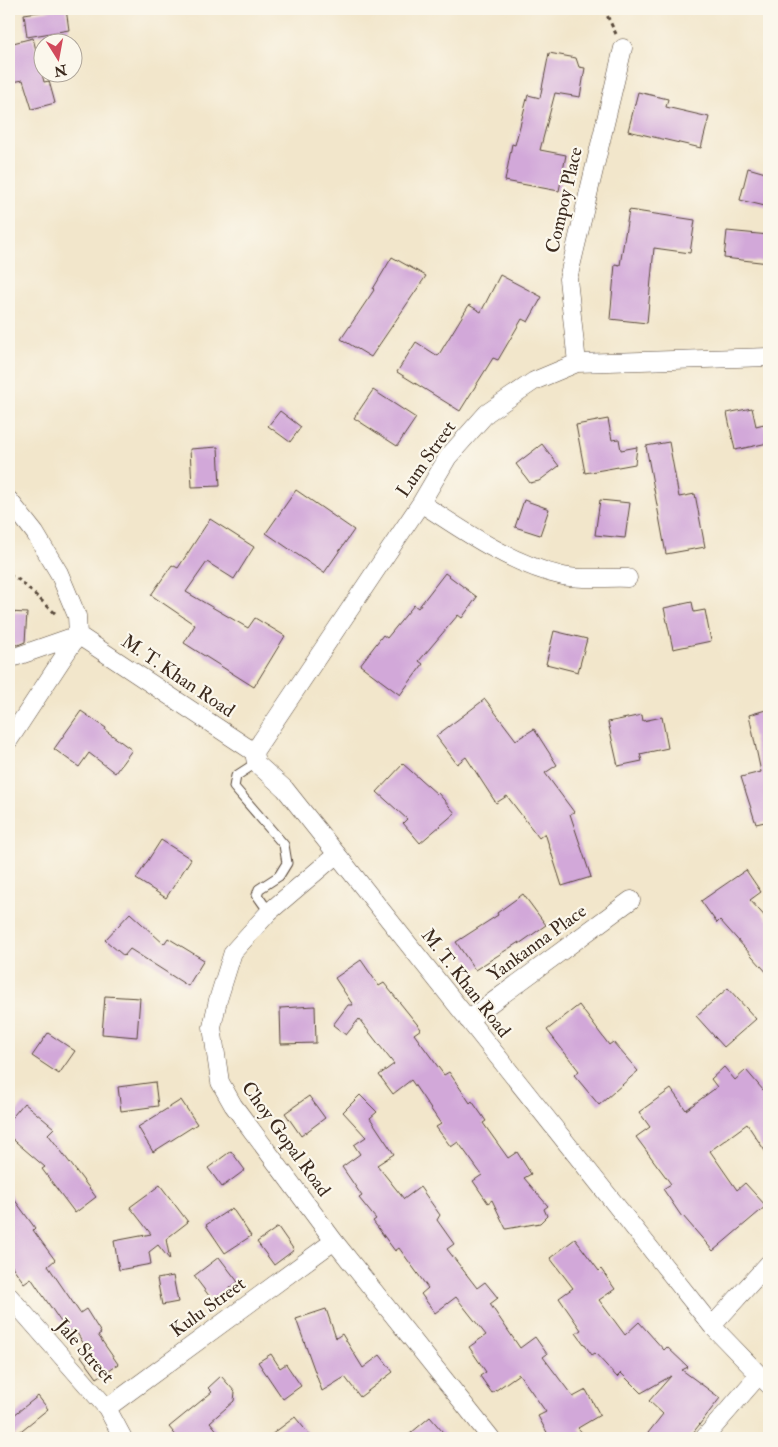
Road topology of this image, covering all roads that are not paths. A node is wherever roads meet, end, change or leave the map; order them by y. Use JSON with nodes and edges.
{"nodes":[{"id":1,"x":623,"y":48,"type":"road end"},
{"id":2,"x":769,"y":357,"type":"edge"},
{"id":3,"x":577,"y":363,"type":"junction"},
{"id":4,"x":9,"y":500,"type":"edge"},
{"id":5,"x":421,"y":503,"type":"junction"},
{"id":6,"x":628,"y":578,"type":"dead end"},
{"id":7,"x":78,"y":635,"type":"junction"},
{"id":8,"x":9,"y":659,"type":"edge"},
{"id":9,"x":9,"y":740,"type":"edge"},
{"id":10,"x":255,"y":758,"type":"junction"},
{"id":11,"x":338,"y":854,"type":"junction"},
{"id":12,"x":631,"y":900,"type":"dead end"},
{"id":13,"x":269,"y":912,"type":"junction"},
{"id":14,"x":468,"y":1020,"type":"junction"},
{"id":15,"x":334,"y":1241,"type":"junction"},
{"id":16,"x":769,"y":1263,"type":"edge"},
{"id":17,"x":9,"y":1296,"type":"edge"},
{"id":18,"x":712,"y":1326,"type":"junction"},
{"id":19,"x":764,"y":1380,"type":"edge"},
{"id":20,"x":107,"y":1408,"type":"junction"},
{"id":21,"x":123,"y":1438,"type":"edge"},
{"id":22,"x":491,"y":1438,"type":"edge"},
{"id":23,"x":704,"y":1438,"type":"edge"}],
"edges":[{"from":1,"to":3,"type":"street","name":"Compoy Place"},
{"from":2,"to":3,"type":"street","name":"Lum Street"},
{"from":3,"to":5,"type":"street","name":"Lum Street"},
{"from":4,"to":7,"type":"street"},
{"from":5,"to":6,"type":"street"},
{"from":5,"to":10,"type":"street","name":"Lum Street"},
{"from":7,"to":8,"type":"street"},
{"from":7,"to":9,"type":"street"},
{"from":7,"to":10,"type":"street","name":"M. T. Khan Road"},
{"from":10,"to":11,"type":"street","name":"M. T. Khan Road"},
{"from":10,"to":13,"type":"lane"},
{"from":11,"to":13,"type":"street","name":"Choy Gopal Road"},
{"from":11,"to":14,"type":"street","name":"M. T. Khan Road"},
{"from":12,"to":14,"type":"street","name":"Yankanna Place"},
{"from":13,"to":15,"type":"street","name":"Choy Gopal Road"},
{"from":14,"to":18,"type":"street","name":"M. T. Khan Road"},
{"from":15,"to":20,"type":"street","name":"Kulu Street"},
{"from":15,"to":22,"type":"street","name":"Choy Gopal Road"},
{"from":16,"to":18,"type":"street"},
{"from":17,"to":20,"type":"street","name":"Jale Street"},
{"from":18,"to":19,"type":"street","name":"M. T. Khan Road"},
{"from":19,"to":23,"type":"street"},
{"from":20,"to":21,"type":"street","name":"Jale Street"}]}
